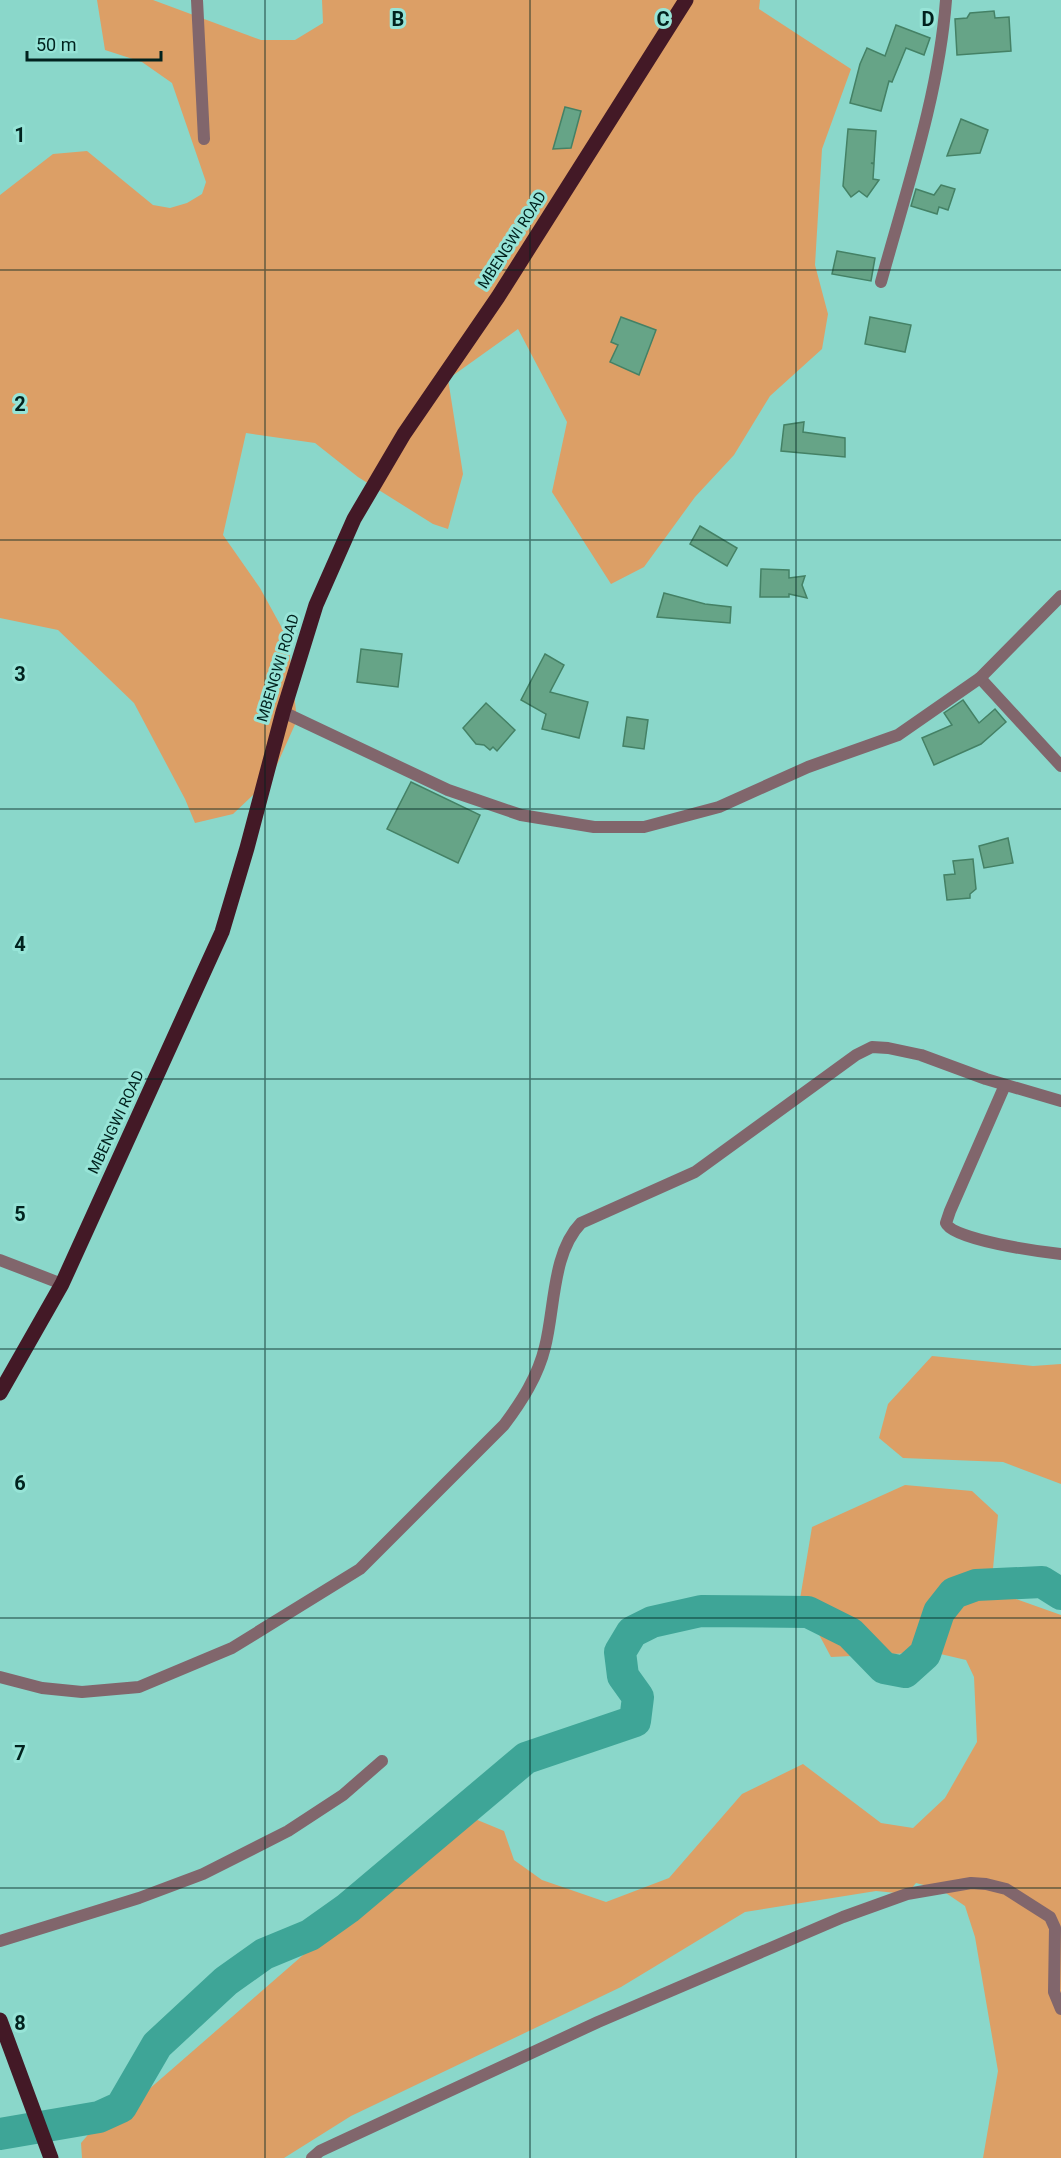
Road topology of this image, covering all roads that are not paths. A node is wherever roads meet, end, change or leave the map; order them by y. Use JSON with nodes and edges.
{"nodes":[{"id":1,"x":197,"y":0,"type":"edge"},
{"id":2,"x":686,"y":0,"type":"edge"},
{"id":3,"x":946,"y":0,"type":"edge"},
{"id":4,"x":204,"y":139,"type":"dead end"},
{"id":5,"x":881,"y":282,"type":"dead end"},
{"id":6,"x":1061,"y":596,"type":"edge"},
{"id":7,"x":980,"y":678,"type":"junction"},
{"id":8,"x":283,"y":712,"type":"junction"},
{"id":9,"x":1061,"y":766,"type":"edge"},
{"id":10,"x":1005,"y":1084,"type":"junction"},
{"id":11,"x":1061,"y":1101,"type":"edge"},
{"id":12,"x":1061,"y":1254,"type":"edge"},
{"id":13,"x":0,"y":1260,"type":"edge"},
{"id":14,"x":62,"y":1284,"type":"junction"},
{"id":15,"x":0,"y":1393,"type":"edge"},
{"id":16,"x":0,"y":1677,"type":"edge"},
{"id":17,"x":382,"y":1761,"type":"dead end"},
{"id":18,"x":0,"y":1941,"type":"edge"},
{"id":19,"x":1061,"y":2009,"type":"edge"},
{"id":20,"x":0,"y":2020,"type":"edge"},
{"id":21,"x":51,"y":2158,"type":"edge"},
{"id":22,"x":312,"y":2158,"type":"edge"}],
"edges":[{"from":1,"to":4,"type":"street"},
{"from":2,"to":8,"type":"main road","name":"MBENGWI ROAD"},
{"from":3,"to":5,"type":"street"},
{"from":6,"to":7,"type":"street"},
{"from":7,"to":8,"type":"street"},
{"from":7,"to":9,"type":"street"},
{"from":8,"to":14,"type":"main road","name":"MBENGWI ROAD"},
{"from":10,"to":11,"type":"street"},
{"from":10,"to":12,"type":"street"},
{"from":10,"to":16,"type":"street"},
{"from":13,"to":14,"type":"street"},
{"from":14,"to":15,"type":"main road","name":"MBENGWI ROAD"},
{"from":17,"to":18,"type":"street"},
{"from":19,"to":22,"type":"street"},
{"from":20,"to":21,"type":"main road"}]}
